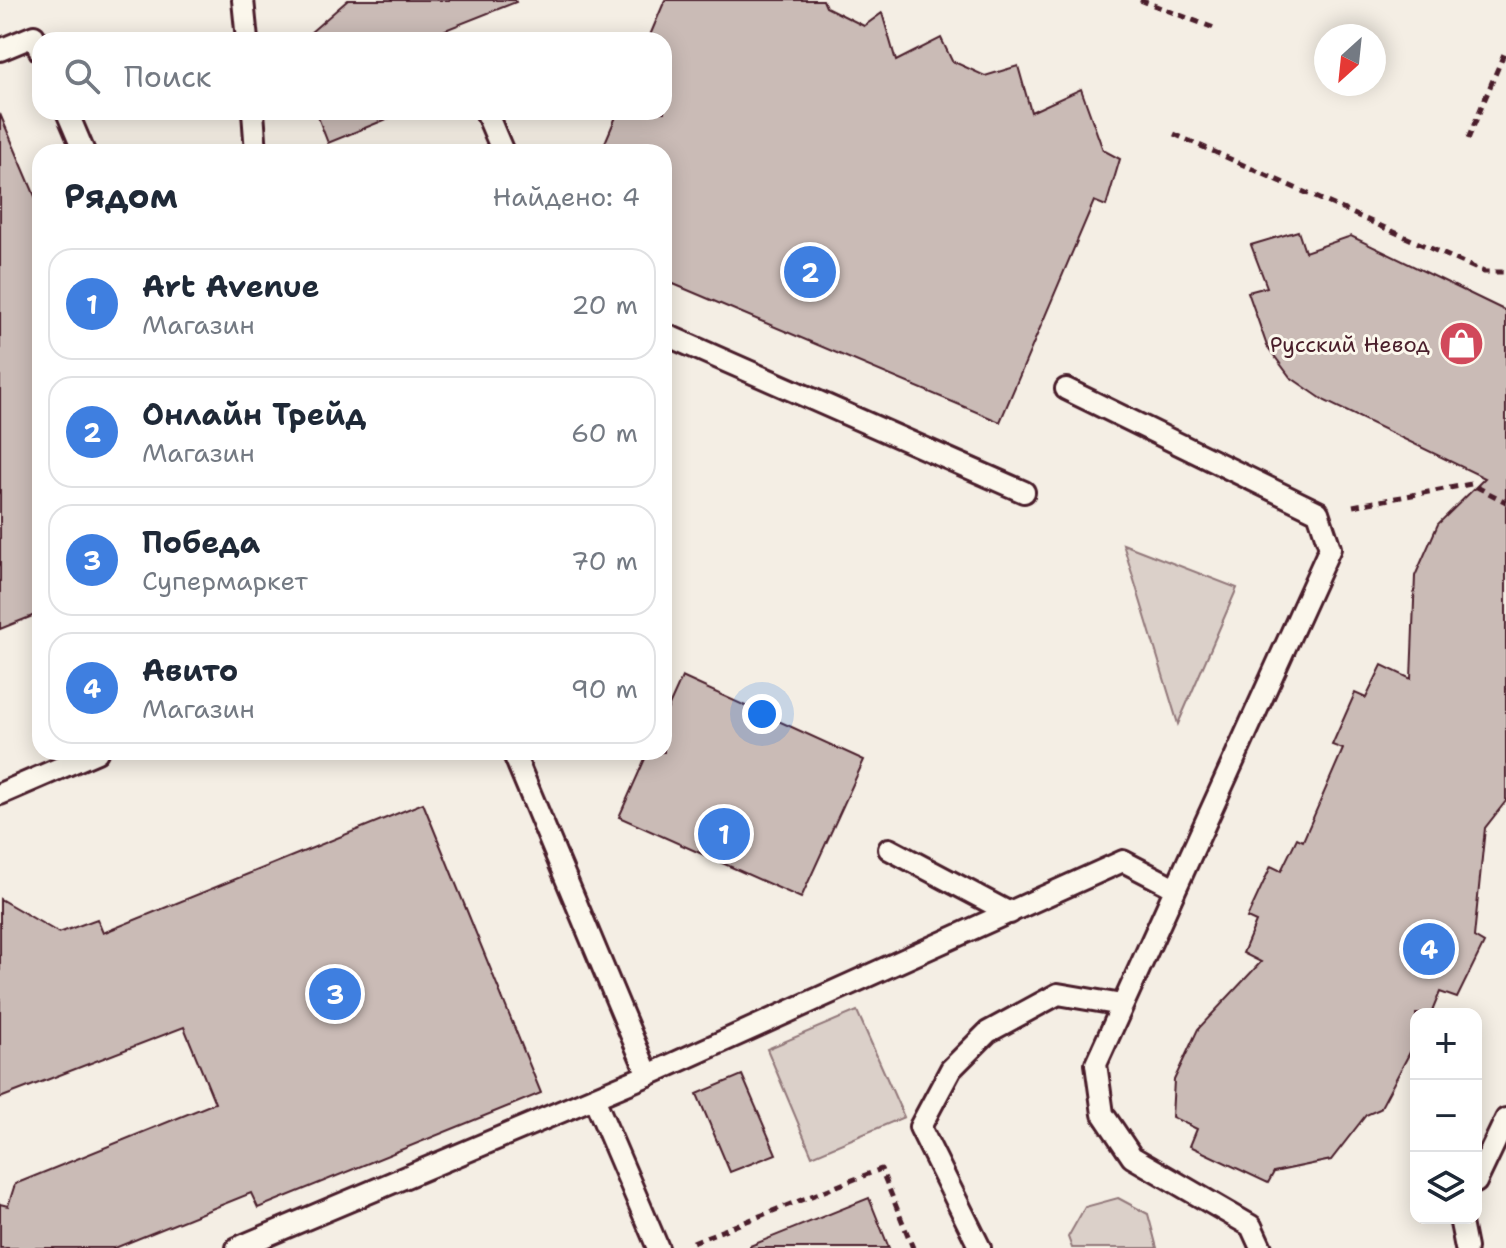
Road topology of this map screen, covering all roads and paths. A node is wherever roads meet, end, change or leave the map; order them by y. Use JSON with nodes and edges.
{"nodes":[{"id":1,"x":243,"y":0,"type":"edge"},
{"id":2,"x":1140,"y":0,"type":"edge"},
{"id":3,"x":1214,"y":28,"type":"dead end"},
{"id":4,"x":246,"y":32,"type":"edge"},
{"id":5,"x":32,"y":37,"type":"edge"},
{"id":6,"x":1506,"y":49,"type":"edge"},
{"id":7,"x":0,"y":50,"type":"edge"},
{"id":8,"x":70,"y":120,"type":"edge"},
{"id":9,"x":254,"y":120,"type":"edge"},
{"id":10,"x":489,"y":120,"type":"edge"},
{"id":11,"x":1174,"y":134,"type":"dead end"},
{"id":12,"x":1468,"y":139,"type":"dead end"},
{"id":13,"x":81,"y":144,"type":"edge"},
{"id":14,"x":255,"y":144,"type":"edge"},
{"id":15,"x":500,"y":144,"type":"edge"},
{"id":16,"x":1506,"y":272,"type":"edge"},
{"id":17,"x":672,"y":338,"type":"edge"},
{"id":18,"x":1066,"y":389,"type":"dead end"},
{"id":19,"x":1024,"y":492,"type":"dead end"},
{"id":20,"x":1506,"y":502,"type":"edge"},
{"id":21,"x":1318,"y":512,"type":"junction"},
{"id":22,"x":79,"y":760,"type":"edge"},
{"id":23,"x":516,"y":760,"type":"edge"},
{"id":24,"x":0,"y":794,"type":"edge"},
{"id":25,"x":889,"y":849,"type":"dead end"},
{"id":26,"x":1175,"y":888,"type":"junction"},
{"id":27,"x":1010,"y":913,"type":"junction"},
{"id":28,"x":1122,"y":1005,"type":"junction"},
{"id":29,"x":648,"y":1075,"type":"junction"},
{"id":30,"x":594,"y":1098,"type":"junction"},
{"id":31,"x":1506,"y":1119,"type":"edge"},
{"id":32,"x":1482,"y":1169,"type":"edge"},
{"id":33,"x":1461,"y":1224,"type":"edge"},
{"id":34,"x":691,"y":1243,"type":"dead end"},
{"id":35,"x":237,"y":1248,"type":"edge"},
{"id":36,"x":658,"y":1248,"type":"edge"},
{"id":37,"x":913,"y":1248,"type":"edge"},
{"id":38,"x":980,"y":1248,"type":"edge"},
{"id":39,"x":1261,"y":1248,"type":"edge"},
{"id":40,"x":1466,"y":1248,"type":"edge"}],
"edges":[{"from":1,"to":4,"type":"lane"},
{"from":2,"to":3,"type":"path"},
{"from":5,"to":7,"type":"lane"},
{"from":6,"to":12,"type":"path"},
{"from":8,"to":13,"type":"lane"},
{"from":9,"to":14,"type":"lane"},
{"from":10,"to":15,"type":"lane"},
{"from":11,"to":16,"type":"path"},
{"from":17,"to":19,"type":"lane"},
{"from":18,"to":21,"type":"lane"},
{"from":20,"to":21,"type":"path"},
{"from":21,"to":26,"type":"lane"},
{"from":22,"to":24,"type":"lane"},
{"from":23,"to":29,"type":"lane"},
{"from":25,"to":27,"type":"lane"},
{"from":26,"to":27,"type":"lane"},
{"from":26,"to":28,"type":"lane"},
{"from":27,"to":29,"type":"lane"},
{"from":28,"to":38,"type":"lane"},
{"from":28,"to":39,"type":"lane"},
{"from":29,"to":30,"type":"lane"},
{"from":30,"to":35,"type":"lane"},
{"from":30,"to":36,"type":"lane"},
{"from":31,"to":32,"type":"lane"},
{"from":33,"to":40,"type":"lane"},
{"from":34,"to":37,"type":"path"}]}
